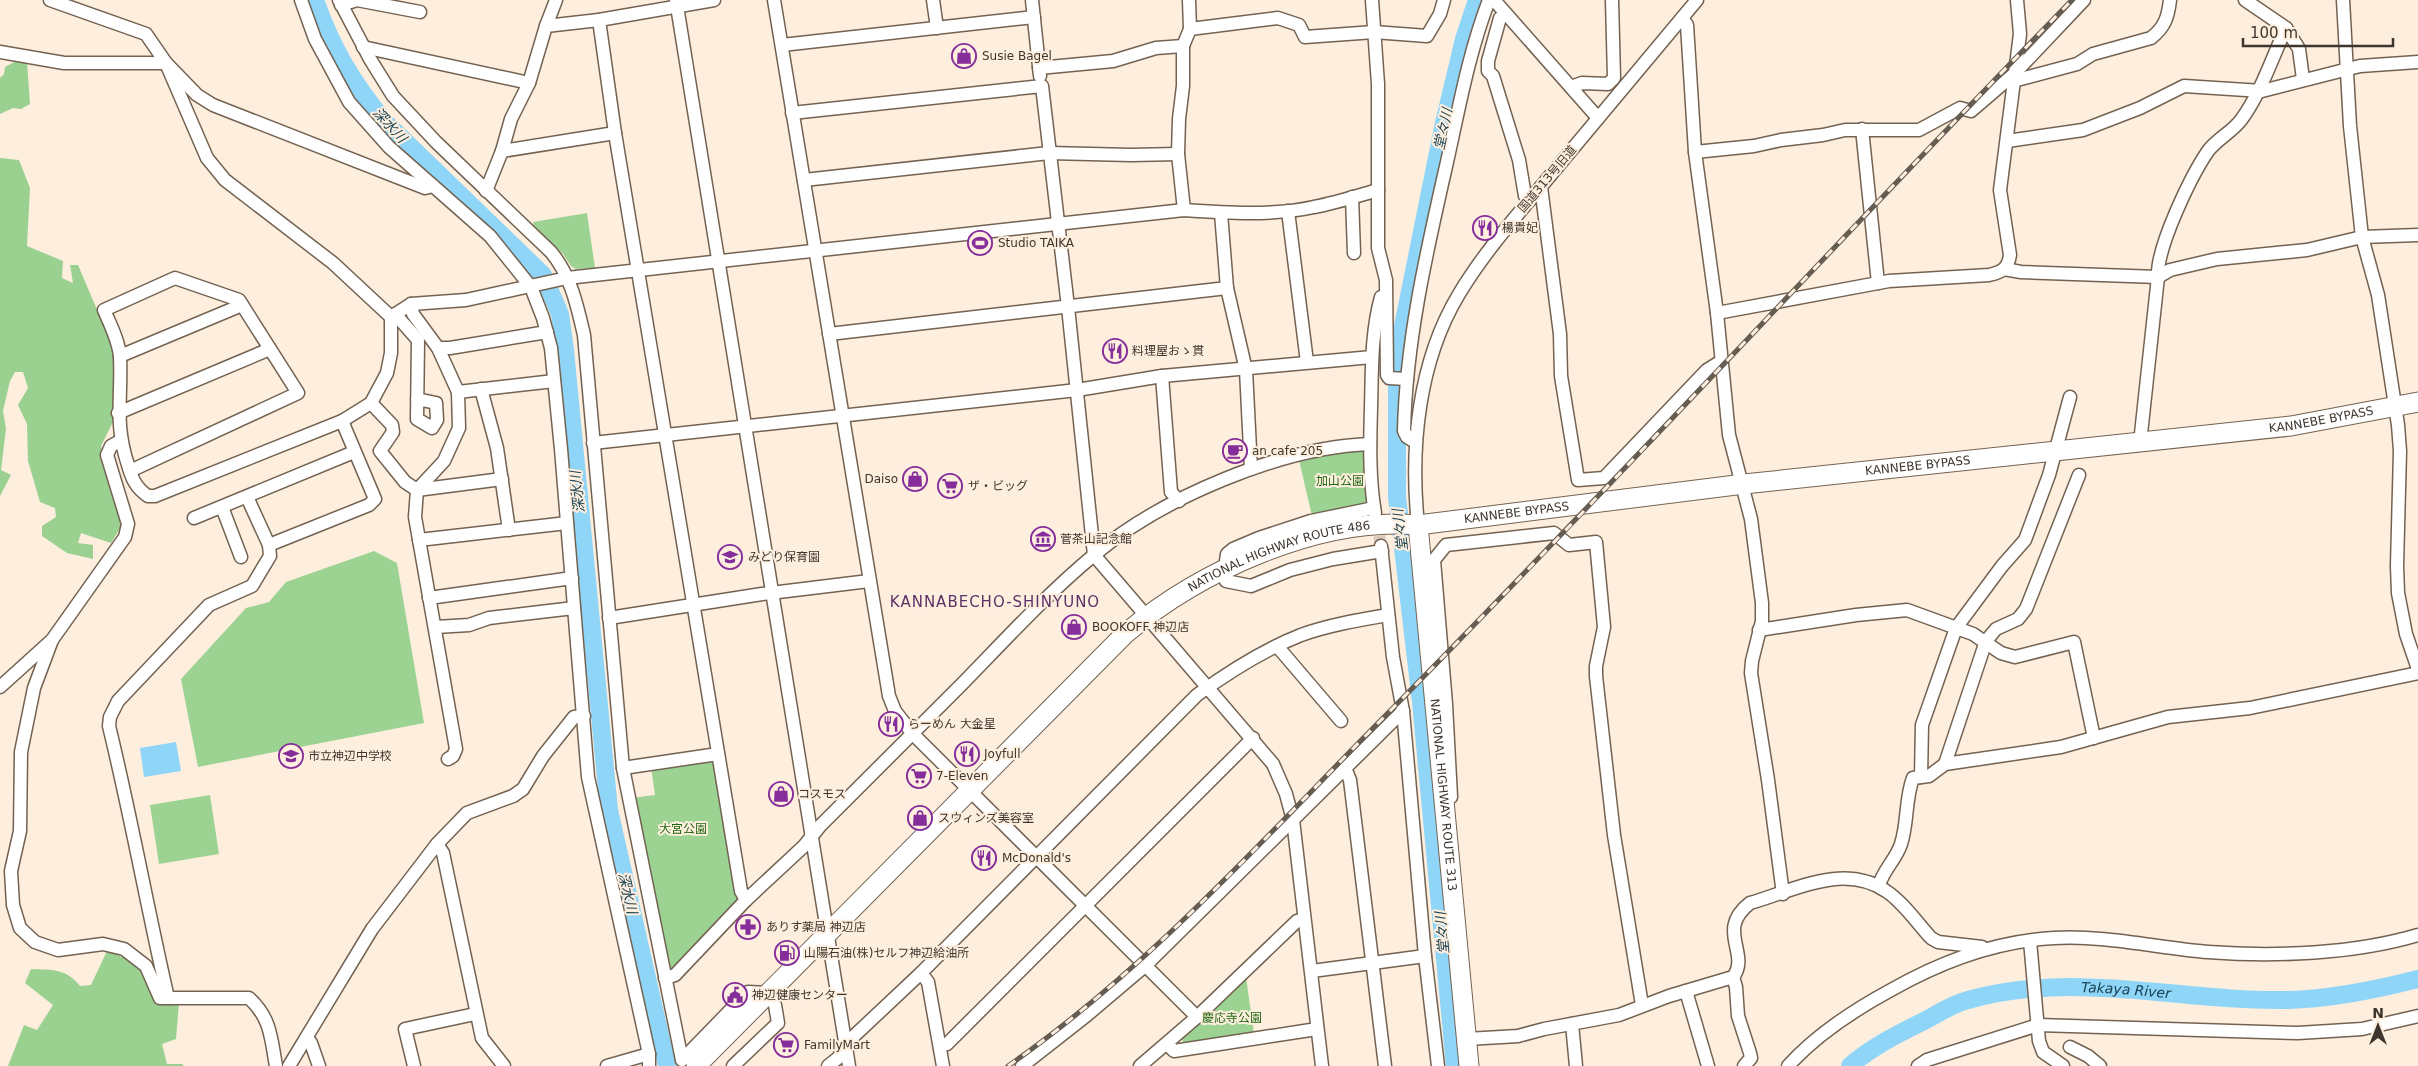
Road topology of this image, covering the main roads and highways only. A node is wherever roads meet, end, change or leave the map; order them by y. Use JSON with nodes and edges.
{"nodes":[{"id":1,"x":2418,"y":402,"type":"edge"},
{"id":2,"x":1397,"y":533,"type":"junction"},
{"id":3,"x":772,"y":999,"type":"junction"},
{"id":4,"x":696,"y":1066,"type":"edge"},
{"id":5,"x":713,"y":1066,"type":"edge"},
{"id":6,"x":1470,"y":1066,"type":"edge"}],
"edges":[{"from":1,"to":2,"type":"highway","name":"KANNEBE BYPASS"},
{"from":2,"to":3,"type":"highway","name":"NATIONAL HIGHWAY ROUTE 486"},
{"from":2,"to":6,"type":"highway","name":"NATIONAL HIGHWAY ROUTE 313"},
{"from":3,"to":4,"type":"highway","name":"NATIONAL HIGHWAY ROUTE 486"},
{"from":3,"to":5,"type":"highway","name":"NATIONAL HIGHWAY ROUTE 486"}]}
